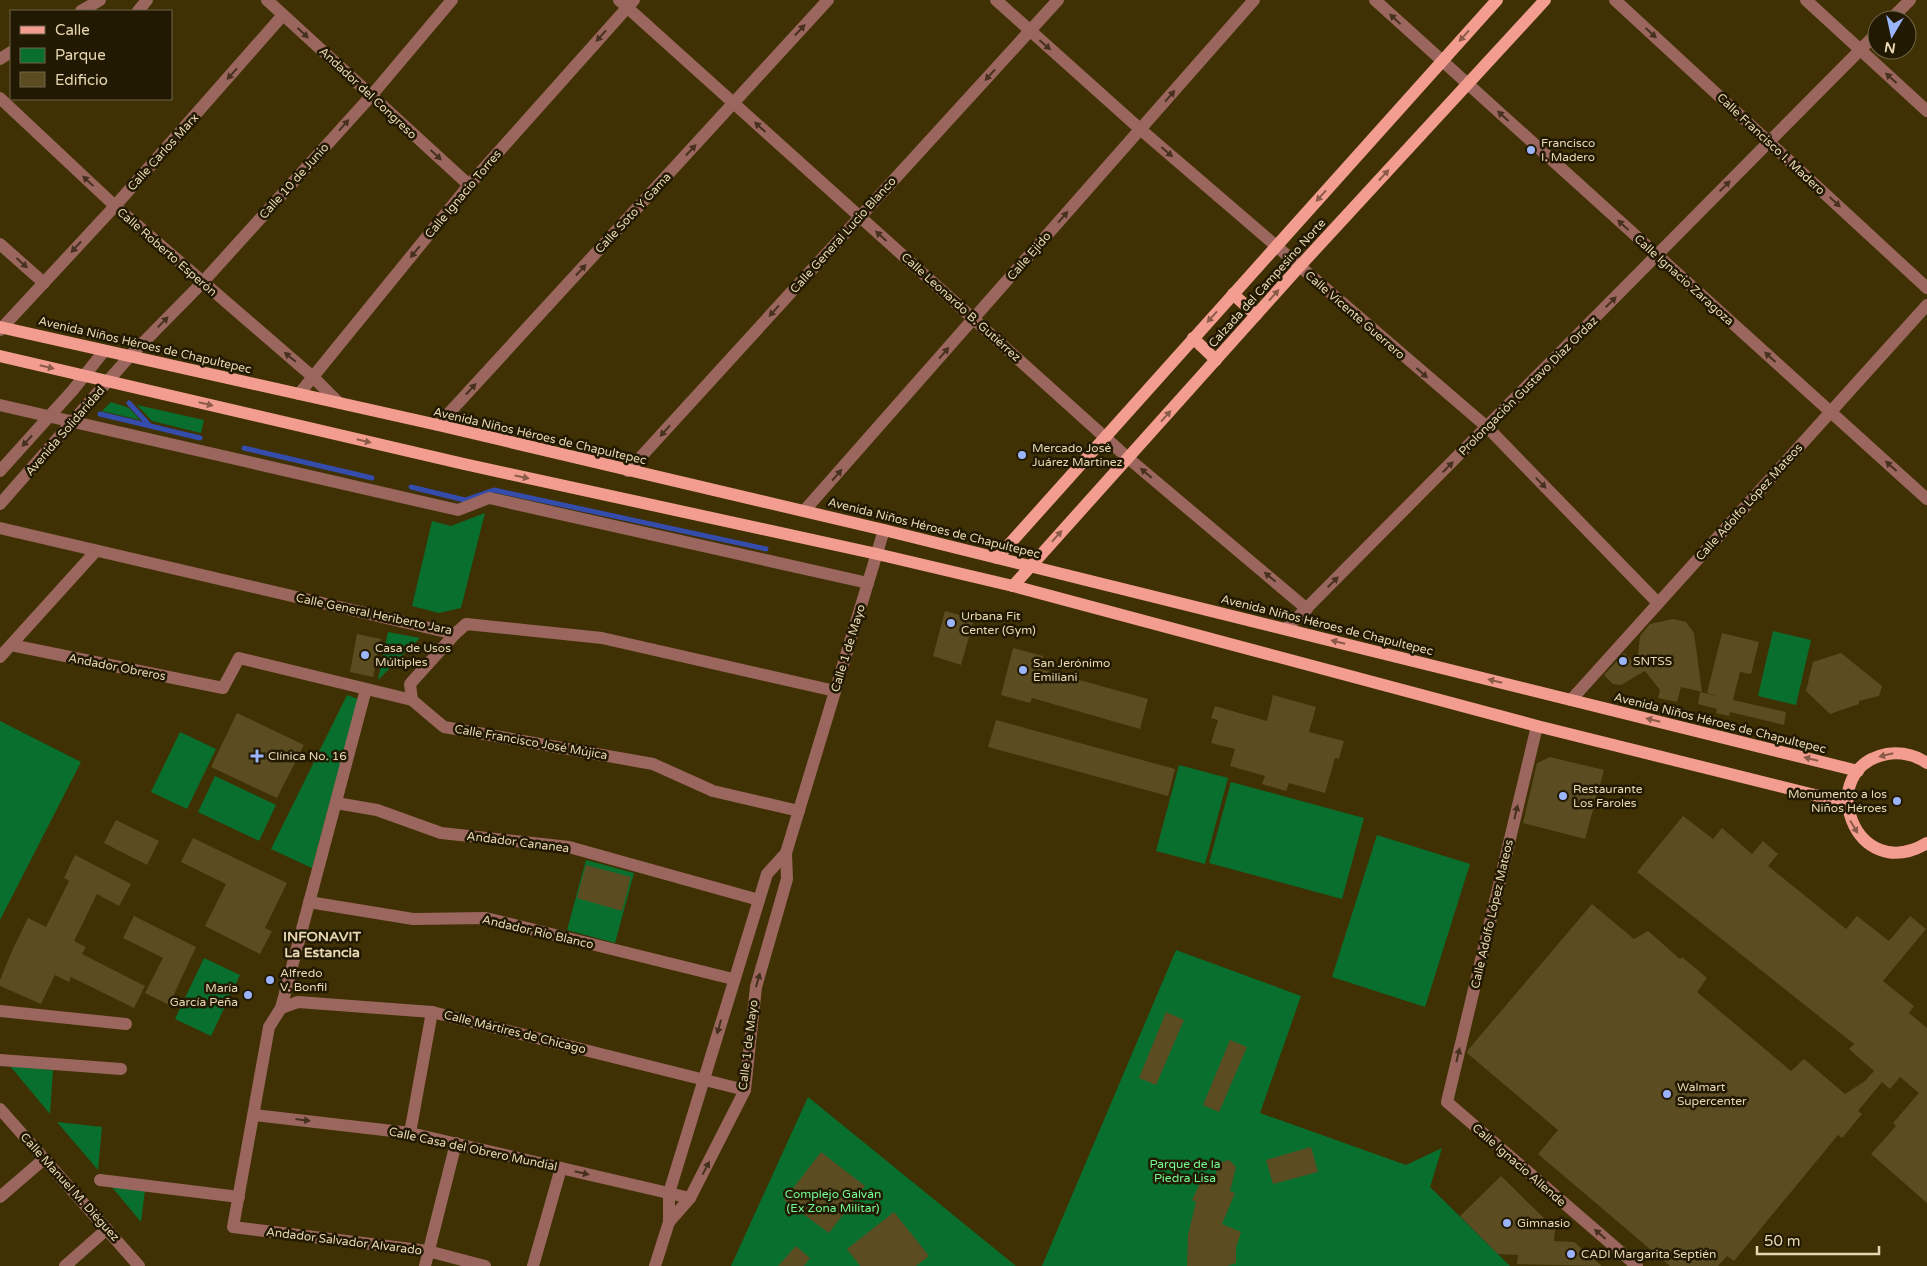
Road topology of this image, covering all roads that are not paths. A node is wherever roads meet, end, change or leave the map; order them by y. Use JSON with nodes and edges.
{"nodes":[{"id":1,"x":100,"y":0,"type":"edge"},
{"id":2,"x":147,"y":0,"type":"edge"},
{"id":3,"x":267,"y":0,"type":"edge"},
{"id":4,"x":452,"y":0,"type":"edge"},
{"id":5,"x":828,"y":0,"type":"edge"},
{"id":6,"x":996,"y":0,"type":"edge"},
{"id":7,"x":1058,"y":0,"type":"edge"},
{"id":8,"x":1254,"y":0,"type":"edge"},
{"id":9,"x":1375,"y":0,"type":"edge"},
{"id":10,"x":1497,"y":0,"type":"edge"},
{"id":11,"x":1545,"y":0,"type":"edge"},
{"id":12,"x":1615,"y":0,"type":"edge"},
{"id":13,"x":1806,"y":0,"type":"edge"},
{"id":14,"x":1910,"y":0,"type":"edge"},
{"id":15,"x":627,"y":2,"type":"edge"},
{"id":16,"x":83,"y":10,"type":"edge"},
{"id":17,"x":139,"y":10,"type":"edge"},
{"id":18,"x":1900,"y":10,"type":"edge"},
{"id":19,"x":283,"y":15,"type":"junction"},
{"id":20,"x":1029,"y":32,"type":"junction"},
{"id":21,"x":1867,"y":43,"type":"edge"},
{"id":22,"x":1860,"y":50,"type":"junction"},
{"id":23,"x":1442,"y":62,"type":"junction"},
{"id":24,"x":1468,"y":84,"type":"junction"},
{"id":25,"x":371,"y":96,"type":"junction"},
{"id":26,"x":0,"y":98,"type":"edge"},
{"id":27,"x":734,"y":103,"type":"junction"},
{"id":28,"x":1927,"y":111,"type":"edge"},
{"id":29,"x":1140,"y":129,"type":"junction"},
{"id":30,"x":1770,"y":142,"type":"junction"},
{"id":31,"x":468,"y":185,"type":"junction"},
{"id":32,"x":115,"y":206,"type":"junction"},
{"id":33,"x":860,"y":217,"type":"junction"},
{"id":34,"x":0,"y":244,"type":"edge"},
{"id":35,"x":1276,"y":246,"type":"junction"},
{"id":36,"x":1657,"y":255,"type":"junction"},
{"id":37,"x":1299,"y":268,"type":"junction"},
{"id":38,"x":44,"y":283,"type":"junction"},
{"id":39,"x":202,"y":283,"type":"junction"},
{"id":40,"x":1927,"y":288,"type":"edge"},
{"id":41,"x":1233,"y":294,"type":"junction"},
{"id":42,"x":1927,"y":305,"type":"edge"},
{"id":43,"x":1256,"y":315,"type":"junction"},
{"id":44,"x":974,"y":318,"type":"junction"},
{"id":45,"x":0,"y":328,"type":"edge"},
{"id":46,"x":1193,"y":338,"type":"junction"},
{"id":47,"x":104,"y":351,"type":"junction"},
{"id":48,"x":0,"y":356,"type":"edge"},
{"id":49,"x":129,"y":357,"type":"junction"},
{"id":50,"x":1216,"y":360,"type":"junction"},
{"id":51,"x":85,"y":376,"type":"junction"},
{"id":52,"x":314,"y":377,"type":"junction"},
{"id":53,"x":109,"y":381,"type":"junction"},
{"id":54,"x":299,"y":394,"type":"junction"},
{"id":55,"x":338,"y":402,"type":"junction"},
{"id":56,"x":0,"y":405,"type":"edge"},
{"id":57,"x":1830,"y":412,"type":"junction"},
{"id":58,"x":51,"y":416,"type":"junction"},
{"id":59,"x":74,"y":422,"type":"junction"},
{"id":60,"x":438,"y":425,"type":"junction"},
{"id":61,"x":1487,"y":428,"type":"junction"},
{"id":62,"x":1104,"y":437,"type":"junction"},
{"id":63,"x":1128,"y":458,"type":"junction"},
{"id":64,"x":0,"y":471,"type":"edge"},
{"id":65,"x":628,"y":471,"type":"junction"},
{"id":66,"x":1927,"y":499,"type":"edge"},
{"id":67,"x":0,"y":504,"type":"edge"},
{"id":68,"x":804,"y":511,"type":"junction"},
{"id":69,"x":0,"y":528,"type":"edge"},
{"id":70,"x":884,"y":530,"type":"junction"},
{"id":71,"x":96,"y":551,"type":"junction"},
{"id":72,"x":877,"y":554,"type":"junction"},
{"id":73,"x":997,"y":558,"type":"junction"},
{"id":74,"x":1030,"y":566,"type":"junction"},
{"id":75,"x":868,"y":583,"type":"junction"},
{"id":76,"x":1013,"y":586,"type":"junction"},
{"id":77,"x":1658,"y":602,"type":"junction"},
{"id":78,"x":1307,"y":609,"type":"junction"},
{"id":79,"x":1286,"y":630,"type":"junction"},
{"id":80,"x":455,"y":634,"type":"junction"},
{"id":81,"x":11,"y":646,"type":"junction"},
{"id":82,"x":0,"y":657,"type":"edge"},
{"id":83,"x":239,"y":658,"type":"joint"},
{"id":84,"x":366,"y":689,"type":"junction"},
{"id":85,"x":835,"y":691,"type":"junction"},
{"id":86,"x":412,"y":700,"type":"junction"},
{"id":87,"x":1571,"y":700,"type":"junction"},
{"id":88,"x":1537,"y":726,"type":"junction"},
{"id":89,"x":1925,"y":760,"type":"edge"},
{"id":90,"x":1858,"y":771,"type":"junction"},
{"id":91,"x":336,"y":803,"type":"junction"},
{"id":92,"x":1847,"y":803,"type":"junction"},
{"id":93,"x":799,"y":810,"type":"junction"},
{"id":94,"x":1927,"y":843,"type":"edge"},
{"id":95,"x":786,"y":852,"type":"junction"},
{"id":96,"x":759,"y":900,"type":"junction"},
{"id":97,"x":309,"y":902,"type":"junction"},
{"id":98,"x":733,"y":979,"type":"junction"},
{"id":99,"x":281,"y":1008,"type":"junction"},
{"id":100,"x":0,"y":1011,"type":"edge"},
{"id":101,"x":432,"y":1012,"type":"junction"},
{"id":102,"x":126,"y":1024,"type":"dead end"},
{"id":103,"x":0,"y":1060,"type":"edge"},
{"id":104,"x":121,"y":1069,"type":"dead end"},
{"id":105,"x":704,"y":1080,"type":"junction"},
{"id":106,"x":745,"y":1090,"type":"junction"},
{"id":107,"x":1447,"y":1102,"type":"joint"},
{"id":108,"x":0,"y":1109,"type":"edge"},
{"id":109,"x":254,"y":1114,"type":"junction"},
{"id":110,"x":410,"y":1133,"type":"junction"},
{"id":111,"x":456,"y":1143,"type":"junction"},
{"id":112,"x":44,"y":1158,"type":"junction"},
{"id":113,"x":561,"y":1168,"type":"junction"},
{"id":114,"x":100,"y":1180,"type":"dead end"},
{"id":115,"x":669,"y":1193,"type":"junction"},
{"id":116,"x":0,"y":1197,"type":"edge"},
{"id":117,"x":239,"y":1197,"type":"junction"},
{"id":118,"x":690,"y":1198,"type":"junction"},
{"id":119,"x":669,"y":1222,"type":"junction"},
{"id":120,"x":107,"y":1229,"type":"junction"},
{"id":121,"x":428,"y":1251,"type":"junction"},
{"id":122,"x":65,"y":1266,"type":"edge"},
{"id":123,"x":139,"y":1266,"type":"edge"},
{"id":124,"x":425,"y":1266,"type":"edge"},
{"id":125,"x":484,"y":1266,"type":"edge"},
{"id":126,"x":533,"y":1266,"type":"edge"},
{"id":127,"x":655,"y":1266,"type":"edge"},
{"id":128,"x":1637,"y":1266,"type":"edge"}],
"edges":[{"from":1,"to":16,"type":"street"},
{"from":2,"to":17,"type":"street"},
{"from":3,"to":19,"type":"street","name":"Andador del Congreso"},
{"from":4,"to":25,"type":"street","name":"Calle 10 de Junio"},
{"from":27,"to":5,"type":"street","name":"Calle Soto Y Gama","one_way":true},
{"from":6,"to":20,"type":"street","name":"Calle Vicente Guerrero"},
{"from":7,"to":20,"type":"street","name":"Calle General Lucio Blanco"},
{"from":29,"to":8,"type":"street","name":"Calle Ejido","one_way":true},
{"from":23,"to":9,"type":"street","name":"Calle Ignacio Zaragoza","one_way":true},
{"from":10,"to":23,"type":"main road","name":"Calzada del Campesino Norte","one_way":true},
{"from":11,"to":24,"type":"main road","name":"Calzada del Campesino Norte"},
{"from":12,"to":30,"type":"street","name":"Calle Francisco I. Madero","one_way":true},
{"from":13,"to":22,"type":"street"},
{"from":14,"to":18,"type":"street"},
{"from":15,"to":27,"type":"street","name":"Calle Leonardo B. Gutiérrez"},
{"from":15,"to":31,"type":"street","name":"Calle Ignacio Torres","one_way":true},
{"from":19,"to":25,"type":"street","name":"Andador del Congreso","one_way":true},
{"from":19,"to":32,"type":"street","name":"Calle Carlos Marx","one_way":true},
{"from":20,"to":29,"type":"street","name":"Calle Vicente Guerrero","one_way":true},
{"from":20,"to":33,"type":"street","name":"Calle General Lucio Blanco","one_way":true},
{"from":21,"to":22,"type":"street","name":"Prolongación Gustavo Díaz Ordaz"},
{"from":28,"to":22,"type":"street","one_way":true},
{"from":22,"to":30,"type":"street","name":"Prolongación Gustavo Díaz Ordaz"},
{"from":23,"to":24,"type":"street","name":"Calle Ignacio Zaragoza"},
{"from":23,"to":35,"type":"main road","name":"Calzada del Campesino Norte","one_way":true},
{"from":36,"to":24,"type":"street","name":"Calle Ignacio Zaragoza","one_way":true},
{"from":37,"to":24,"type":"main road","name":"Calzada del Campesino Norte","one_way":true},
{"from":25,"to":31,"type":"street","name":"Andador del Congreso","one_way":true},
{"from":39,"to":25,"type":"street","name":"Calle 10 de Junio","one_way":true},
{"from":32,"to":26,"type":"street","name":"Calle Roberto Esperón","one_way":true},
{"from":33,"to":27,"type":"street","name":"Calle Leonardo B. Gutiérrez","one_way":true},
{"from":60,"to":27,"type":"street","name":"Calle Soto Y Gama","one_way":true},
{"from":29,"to":35,"type":"street","name":"Calle Vicente Guerrero","one_way":true},
{"from":44,"to":29,"type":"street","name":"Calle Ejido","one_way":true},
{"from":36,"to":30,"type":"street","name":"Prolongación Gustavo Díaz Ordaz","one_way":true},
{"from":30,"to":40,"type":"street","name":"Calle Francisco I. Madero","one_way":true},
{"from":31,"to":52,"type":"street","name":"Calle Ignacio Torres","one_way":true},
{"from":32,"to":38,"type":"street","name":"Calle Carlos Marx","one_way":true},
{"from":32,"to":39,"type":"street","name":"Calle Roberto Esperón"},
{"from":44,"to":33,"type":"street","name":"Calle Leonardo B. Gutiérrez","one_way":true},
{"from":33,"to":65,"type":"street","name":"Calle General Lucio Blanco","one_way":true},
{"from":34,"to":38,"type":"street","one_way":true},
{"from":35,"to":37,"type":"street","name":"Calle Vicente Guerrero"},
{"from":35,"to":41,"type":"main road","name":"Calzada del Campesino Norte"},
{"from":57,"to":36,"type":"street","name":"Calle Ignacio Zaragoza","one_way":true},
{"from":61,"to":36,"type":"street","name":"Prolongación Gustavo Díaz Ordaz","one_way":true},
{"from":43,"to":37,"type":"main road","name":"Calzada del Campesino Norte","one_way":true},
{"from":37,"to":61,"type":"street","name":"Calle Vicente Guerrero","one_way":true},
{"from":38,"to":45,"type":"street","name":"Calle Carlos Marx"},
{"from":49,"to":39,"type":"street","name":"Calle 10 de Junio","one_way":true},
{"from":52,"to":39,"type":"street","name":"Calle Roberto Esperón","one_way":true},
{"from":41,"to":43,"type":"main road"},
{"from":41,"to":46,"type":"main road","name":"Calzada del Campesino Norte","one_way":true},
{"from":42,"to":57,"type":"street","name":"Calle Adolfo López Mateos"},
{"from":43,"to":50,"type":"main road","name":"Calzada del Campesino Norte"},
{"from":44,"to":62,"type":"street","name":"Calle Leonardo B. Gutiérrez"},
{"from":68,"to":44,"type":"street","name":"Calle Ejido","one_way":true},
{"from":45,"to":47,"type":"main road","name":"Avenida Niños Héroes de Chapultepec"},
{"from":46,"to":50,"type":"main road"},
{"from":46,"to":62,"type":"main road","name":"Calzada del Campesino Norte"},
{"from":47,"to":49,"type":"main road","name":"Avenida Niños Héroes de Chapultepec"},
{"from":47,"to":51,"type":"street","name":"Avenida Solidaridad"},
{"from":48,"to":51,"type":"main road","one_way":true},
{"from":49,"to":53,"type":"street","name":"Avenida Solidaridad"},
{"from":49,"to":54,"type":"main road","name":"Avenida Niños Héroes de Chapultepec"},
{"from":63,"to":50,"type":"main road","name":"Calzada del Campesino Norte","one_way":true},
{"from":51,"to":53,"type":"main road"},
{"from":51,"to":58,"type":"street","name":"Avenida Solidaridad"},
{"from":52,"to":54,"type":"street","name":"Calle Ignacio Torres"},
{"from":52,"to":55,"type":"street","name":"Calle Roberto Esperón"},
{"from":53,"to":59,"type":"street","name":"Avenida Solidaridad"},
{"from":53,"to":72,"type":"main road","one_way":true},
{"from":54,"to":55,"type":"main road","name":"Avenida Niños Héroes de Chapultepec"},
{"from":55,"to":60,"type":"main road","name":"Avenida Niños Héroes de Chapultepec"},
{"from":56,"to":58,"type":"street"},
{"from":66,"to":57,"type":"street","name":"Calle Ignacio Zaragoza","one_way":true},
{"from":57,"to":77,"type":"street","name":"Calle Adolfo López Mateos"},
{"from":58,"to":59,"type":"street"},
{"from":58,"to":64,"type":"street","name":"Avenida Solidaridad","one_way":true},
{"from":59,"to":67,"type":"street","name":"Avenida Solidaridad"},
{"from":59,"to":75,"type":"street"},
{"from":60,"to":65,"type":"main road","name":"Avenida Niños Héroes de Chapultepec"},
{"from":61,"to":77,"type":"street","name":"Calle Vicente Guerrero","one_way":true},
{"from":78,"to":61,"type":"street","name":"Prolongación Gustavo Díaz Ordaz","one_way":true},
{"from":62,"to":63,"type":"street","name":"Calle Leonardo B. Gutiérrez"},
{"from":62,"to":73,"type":"main road","name":"Calzada del Campesino Norte"},
{"from":74,"to":63,"type":"main road","name":"Calzada del Campesino Norte","one_way":true},
{"from":78,"to":63,"type":"street","name":"Calle Leonardo B. Gutiérrez","one_way":true},
{"from":65,"to":68,"type":"main road","name":"Avenida Niños Héroes de Chapultepec"},
{"from":68,"to":70,"type":"main road","name":"Avenida Niños Héroes de Chapultepec"},
{"from":69,"to":71,"type":"street","name":"Calle General Heriberto Jara"},
{"from":70,"to":72,"type":"street","name":"Calle 1 de Mayo"},
{"from":70,"to":73,"type":"main road","name":"Avenida Niños Héroes de Chapultepec"},
{"from":71,"to":80,"type":"street","name":"Calle General Heriberto Jara"},
{"from":71,"to":81,"type":"street"},
{"from":72,"to":75,"type":"street","name":"Calle 1 de Mayo"},
{"from":72,"to":76,"type":"main road"},
{"from":73,"to":74,"type":"main road","name":"Avenida Niños Héroes de Chapultepec"},
{"from":74,"to":76,"type":"main road","name":"Calzada del Campesino Norte"},
{"from":74,"to":79,"type":"main road","name":"Avenida Niños Héroes de Chapultepec"},
{"from":75,"to":85,"type":"street","name":"Calle 1 de Mayo"},
{"from":76,"to":88,"type":"main road"},
{"from":77,"to":87,"type":"street","name":"Calle Adolfo López Mateos"},
{"from":78,"to":79,"type":"street","name":"Prolongación Gustavo Díaz Ordaz"},
{"from":87,"to":79,"type":"main road","name":"Avenida Niños Héroes de Chapultepec","one_way":true},
{"from":80,"to":85,"type":"street","name":"Calle General Heriberto Jara"},
{"from":80,"to":86,"type":"street"},
{"from":81,"to":82,"type":"street"},
{"from":81,"to":83,"type":"street","name":"Andador Obreros"},
{"from":83,"to":84,"type":"street","name":"Calle Francisco José Mújica"},
{"from":84,"to":86,"type":"street","name":"Calle Francisco José Mújica"},
{"from":84,"to":91,"type":"street","name":"Andador Salvador Alvarado"},
{"from":85,"to":93,"type":"street","name":"Calle 1 de Mayo"},
{"from":86,"to":93,"type":"street","name":"Calle Francisco José Mújica"},
{"from":90,"to":87,"type":"main road","name":"Avenida Niños Héroes de Chapultepec","one_way":true},
{"from":88,"to":92,"type":"main road"},
{"from":107,"to":88,"type":"street","name":"Calle Adolfo López Mateos","one_way":true},
{"from":89,"to":90,"type":"main road","one_way":true},
{"from":90,"to":92,"type":"main road"},
{"from":91,"to":96,"type":"street","name":"Andador Cananea"},
{"from":91,"to":97,"type":"street","name":"Andador Salvador Alvarado"},
{"from":92,"to":94,"type":"main road","one_way":true},
{"from":93,"to":95,"type":"street","name":"Calle 1 de Mayo"},
{"from":95,"to":96,"type":"street","name":"Calle 1 de Mayo"},
{"from":106,"to":95,"type":"street","name":"Calle 1 de Mayo","one_way":true},
{"from":96,"to":98,"type":"street","name":"Calle 1 de Mayo"},
{"from":97,"to":98,"type":"street","name":"Andador Río Blanco"},
{"from":97,"to":99,"type":"street","name":"Andador Salvador Alvarado"},
{"from":98,"to":105,"type":"street","name":"Calle 1 de Mayo","one_way":true},
{"from":99,"to":101,"type":"street","name":"Calle Mártires de Chicago"},
{"from":99,"to":109,"type":"street","name":"Andador Salvador Alvarado"},
{"from":100,"to":102,"type":"street"},
{"from":101,"to":105,"type":"street","name":"Calle Mártires de Chicago"},
{"from":101,"to":110,"type":"street"},
{"from":103,"to":104,"type":"street"},
{"from":105,"to":106,"type":"street","name":"Calle Mártires de Chicago"},
{"from":105,"to":115,"type":"street","name":"Calle 1 de Mayo"},
{"from":118,"to":106,"type":"street","name":"Calle 1 de Mayo","one_way":true},
{"from":128,"to":107,"type":"street","name":"Calle Ignacio Allende","one_way":true},
{"from":108,"to":112,"type":"street","name":"Calle Manuel M. Diéguez"},
{"from":109,"to":110,"type":"street","name":"Calle Casa del Obrero Mundial","one_way":true},
{"from":109,"to":117,"type":"street","name":"Andador Salvador Alvarado"},
{"from":110,"to":111,"type":"street","name":"Calle Casa del Obrero Mundial"},
{"from":111,"to":113,"type":"street","name":"Calle Casa del Obrero Mundial"},
{"from":111,"to":121,"type":"street"},
{"from":112,"to":116,"type":"street"},
{"from":112,"to":120,"type":"street","name":"Calle Manuel M. Diéguez"},
{"from":113,"to":115,"type":"street","name":"Calle Casa del Obrero Mundial","one_way":true},
{"from":113,"to":126,"type":"street"},
{"from":114,"to":117,"type":"street"},
{"from":115,"to":118,"type":"street","name":"Calle Casa del Obrero Mundial"},
{"from":115,"to":119,"type":"street","name":"Calle 1 de Mayo"},
{"from":117,"to":121,"type":"street","name":"Andador Salvador Alvarado"},
{"from":118,"to":119,"type":"street","name":"Calle 1 de Mayo"},
{"from":119,"to":127,"type":"street","name":"Calle 1 de Mayo"},
{"from":120,"to":122,"type":"street"},
{"from":120,"to":123,"type":"street","name":"Calle Manuel M. Diéguez"},
{"from":121,"to":124,"type":"street"},
{"from":121,"to":125,"type":"street","name":"Andador Salvador Alvarado"}]}
